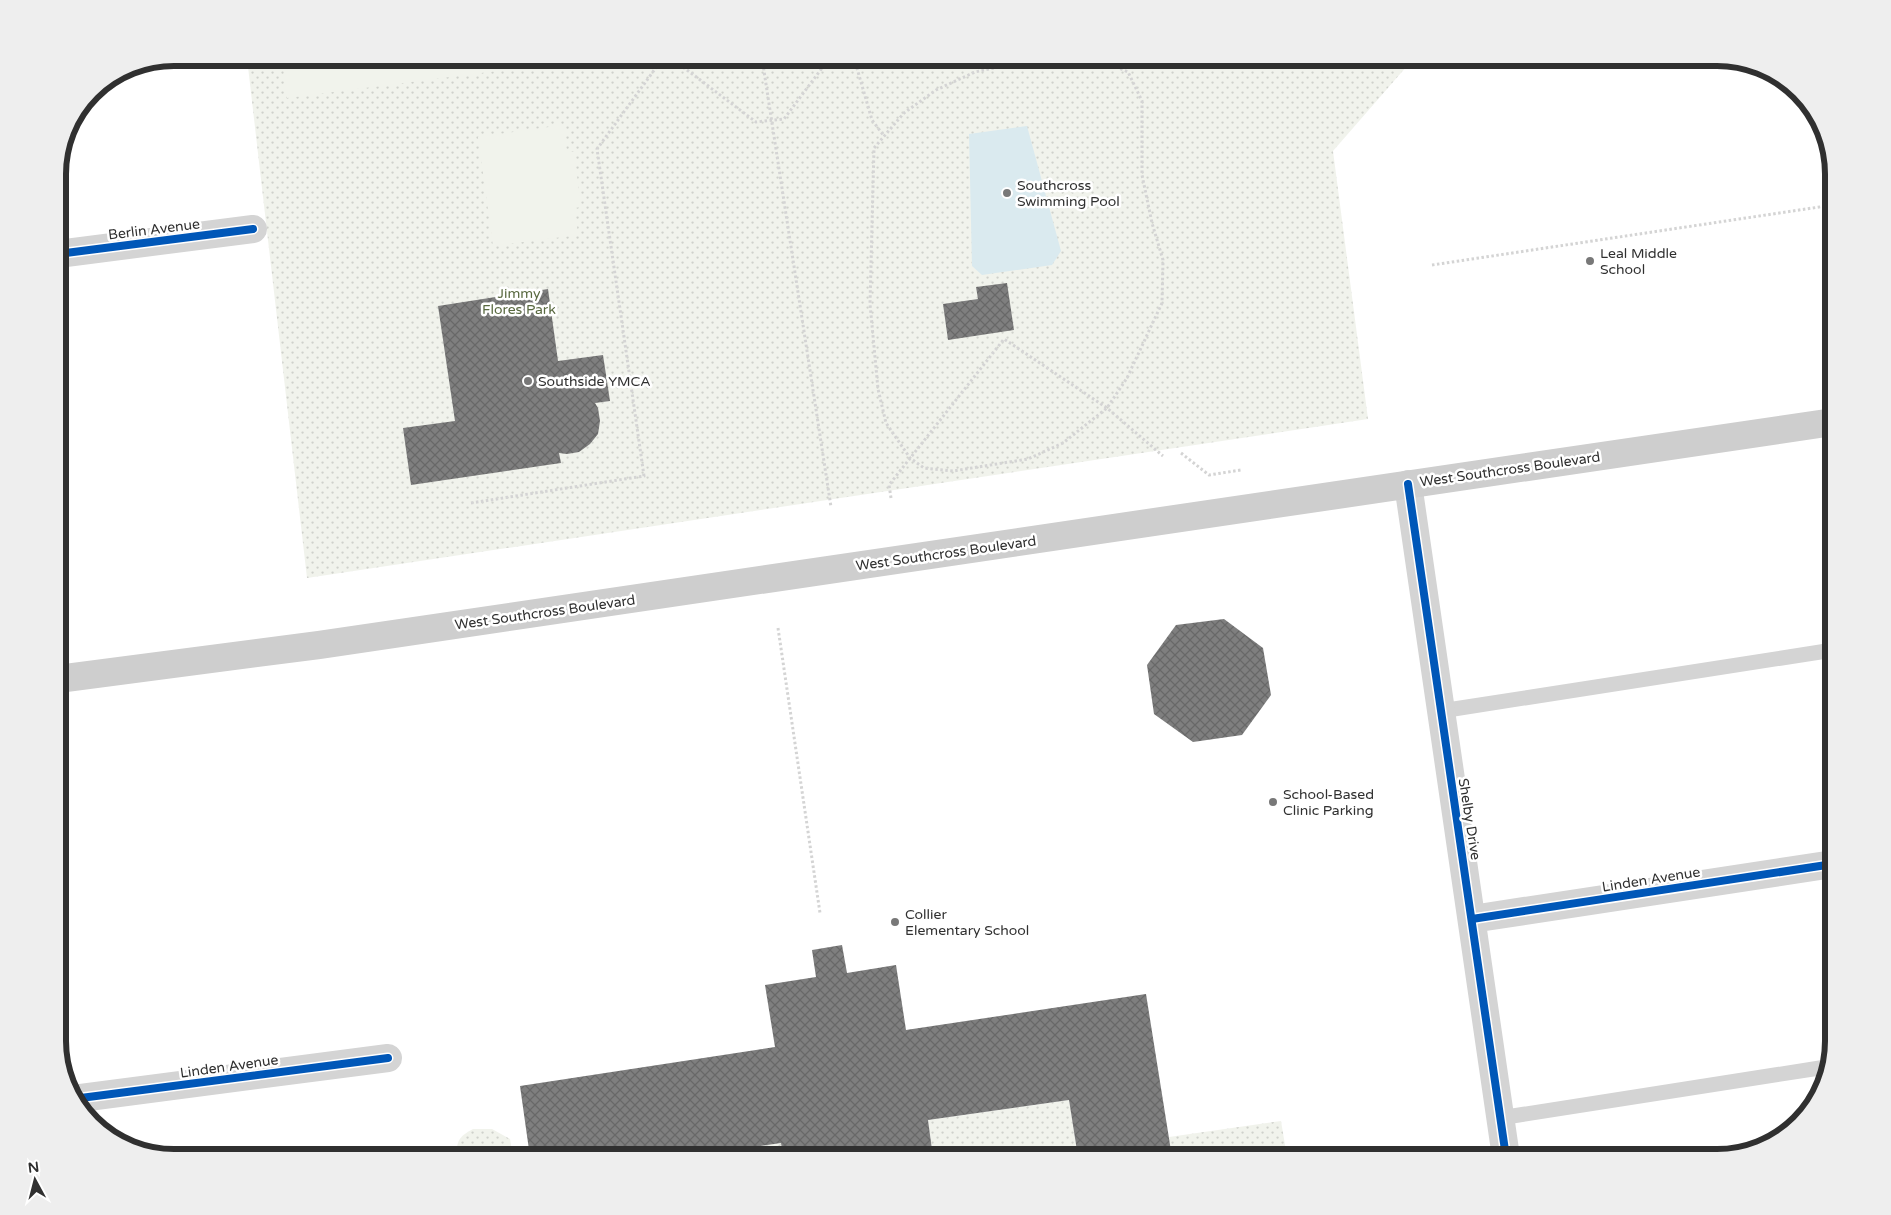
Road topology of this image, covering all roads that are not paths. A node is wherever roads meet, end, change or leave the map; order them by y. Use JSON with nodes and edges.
{"nodes":[{"id":1,"x":253,"y":230,"type":"dead end"},
{"id":2,"x":66,"y":253,"type":"edge"},
{"id":3,"x":1825,"y":423,"type":"edge"},
{"id":4,"x":1408,"y":484,"type":"junction"},
{"id":5,"x":1825,"y":651,"type":"edge"},
{"id":6,"x":66,"y":678,"type":"edge"},
{"id":7,"x":1442,"y":711,"type":"junction"},
{"id":8,"x":1825,"y":865,"type":"edge"},
{"id":9,"x":1472,"y":919,"type":"junction"},
{"id":10,"x":388,"y":1058,"type":"dead end"},
{"id":11,"x":1821,"y":1068,"type":"edge"},
{"id":12,"x":82,"y":1098,"type":"edge"},
{"id":13,"x":1500,"y":1118,"type":"junction"},
{"id":14,"x":1505,"y":1149,"type":"edge"}],
"edges":[{"from":1,"to":2,"type":"street","name":"Berlin Avenue"},
{"from":3,"to":4,"type":"main road","name":"West Southcross Boulevard"},
{"from":4,"to":6,"type":"main road","name":"West Southcross Boulevard"},
{"from":4,"to":7,"type":"street","name":"Shelby Drive"},
{"from":5,"to":7,"type":"lane"},
{"from":7,"to":9,"type":"street","name":"Shelby Drive"},
{"from":8,"to":9,"type":"street","name":"Linden Avenue"},
{"from":9,"to":13,"type":"street","name":"Shelby Drive"},
{"from":10,"to":12,"type":"street","name":"Linden Avenue"},
{"from":11,"to":13,"type":"lane"},
{"from":13,"to":14,"type":"street","name":"Shelby Drive"}]}
